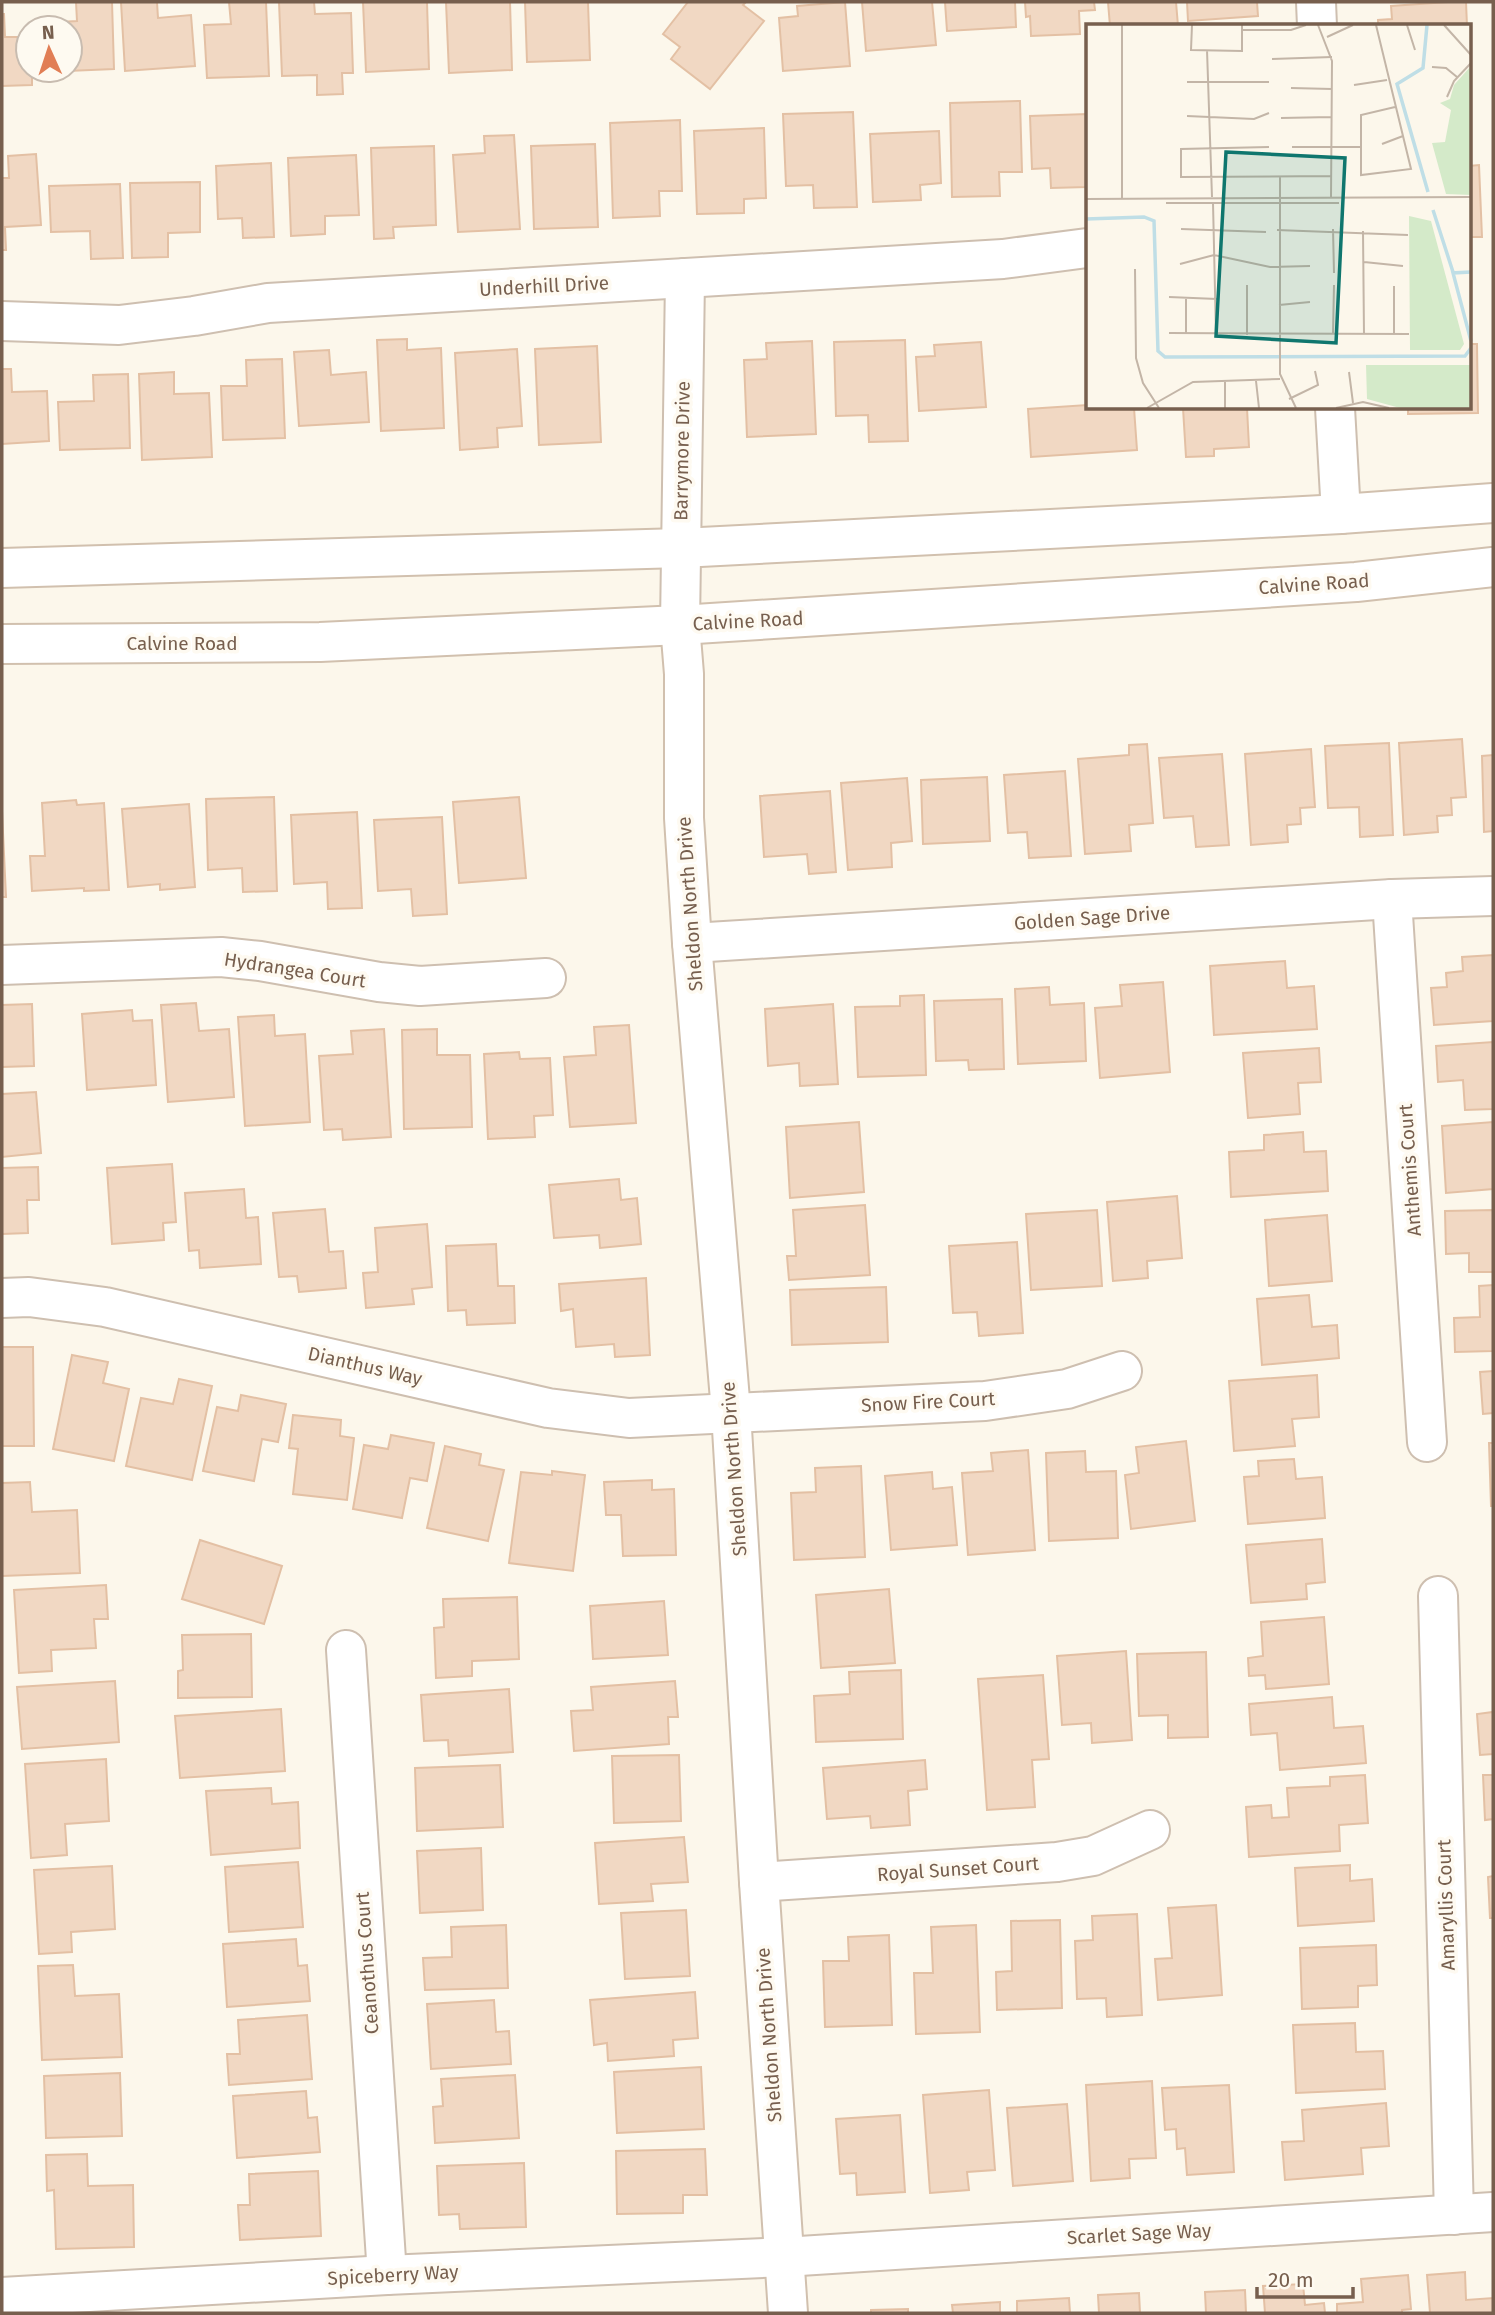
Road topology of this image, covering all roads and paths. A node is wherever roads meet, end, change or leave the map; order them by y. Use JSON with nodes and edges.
{"nodes":[{"id":1,"x":1316,"y":2,"type":"edge"},
{"id":2,"x":1317,"y":24,"type":"edge"},
{"id":3,"x":1086,"y":247,"type":"edge"},
{"id":4,"x":685,"y":278,"type":"junction"},
{"id":5,"x":2,"y":321,"type":"edge"},
{"id":6,"x":1335,"y":410,"type":"edge"},
{"id":7,"x":1493,"y":503,"type":"edge"},
{"id":8,"x":1341,"y":514,"type":"junction"},
{"id":9,"x":681,"y":548,"type":"junction"},
{"id":10,"x":2,"y":568,"type":"edge"},
{"id":11,"x":1493,"y":568,"type":"edge"},
{"id":12,"x":680,"y":625,"type":"junction"},
{"id":13,"x":2,"y":644,"type":"edge"},
{"id":14,"x":1493,"y":896,"type":"edge"},
{"id":15,"x":1392,"y":899,"type":"junction"},
{"id":16,"x":692,"y":943,"type":"junction"},
{"id":17,"x":2,"y":965,"type":"edge"},
{"id":18,"x":546,"y":978,"type":"dead end"},
{"id":19,"x":2,"y":1298,"type":"edge"},
{"id":20,"x":1122,"y":1371,"type":"dead end"},
{"id":21,"x":731,"y":1412,"type":"junction"},
{"id":22,"x":1427,"y":1442,"type":"dead end"},
{"id":23,"x":1437,"y":1596,"type":"dead end"},
{"id":24,"x":346,"y":1650,"type":"dead end"},
{"id":25,"x":1150,"y":1830,"type":"dead end"},
{"id":26,"x":759,"y":1882,"type":"junction"},
{"id":27,"x":1493,"y":2212,"type":"edge"},
{"id":28,"x":1454,"y":2215,"type":"junction"},
{"id":29,"x":784,"y":2257,"type":"junction"},
{"id":30,"x":387,"y":2275,"type":"junction"},
{"id":31,"x":2,"y":2297,"type":"edge"},
{"id":32,"x":788,"y":2313,"type":"edge"}],
"edges":[{"from":1,"to":2,"type":"street"},
{"from":3,"to":4,"type":"street","name":"Underhill Drive"},
{"from":4,"to":5,"type":"street","name":"Underhill Drive"},
{"from":4,"to":9,"type":"street","name":"Barrymore Drive"},
{"from":6,"to":8,"type":"street"},
{"from":7,"to":8,"type":"street"},
{"from":8,"to":9,"type":"street"},
{"from":9,"to":10,"type":"street"},
{"from":9,"to":12,"type":"street","name":"Barrymore Drive"},
{"from":11,"to":12,"type":"street","name":"Calvine Road"},
{"from":12,"to":13,"type":"street","name":"Calvine Road"},
{"from":12,"to":16,"type":"street","name":"Sheldon North Drive"},
{"from":14,"to":15,"type":"street","name":"Golden Sage Drive"},
{"from":15,"to":16,"type":"street","name":"Golden Sage Drive"},
{"from":15,"to":22,"type":"street","name":"Anthemis Court"},
{"from":16,"to":21,"type":"street","name":"Sheldon North Drive"},
{"from":17,"to":18,"type":"street","name":"Hydrangea Court"},
{"from":19,"to":21,"type":"street","name":"Dianthus Way"},
{"from":20,"to":21,"type":"street","name":"Snow Fire Court"},
{"from":21,"to":26,"type":"street","name":"Sheldon North Drive"},
{"from":23,"to":28,"type":"street","name":"Amaryllis Court"},
{"from":24,"to":30,"type":"street","name":"Ceanothus Court"},
{"from":25,"to":26,"type":"street","name":"Royal Sunset Court"},
{"from":26,"to":29,"type":"street","name":"Sheldon North Drive"},
{"from":27,"to":28,"type":"street","name":"Scarlet Sage Way"},
{"from":28,"to":29,"type":"street","name":"Scarlet Sage Way"},
{"from":29,"to":30,"type":"street","name":"Spiceberry Way"},
{"from":29,"to":32,"type":"street","name":"Sheldon North Drive"},
{"from":30,"to":31,"type":"street","name":"Spiceberry Way"}]}
